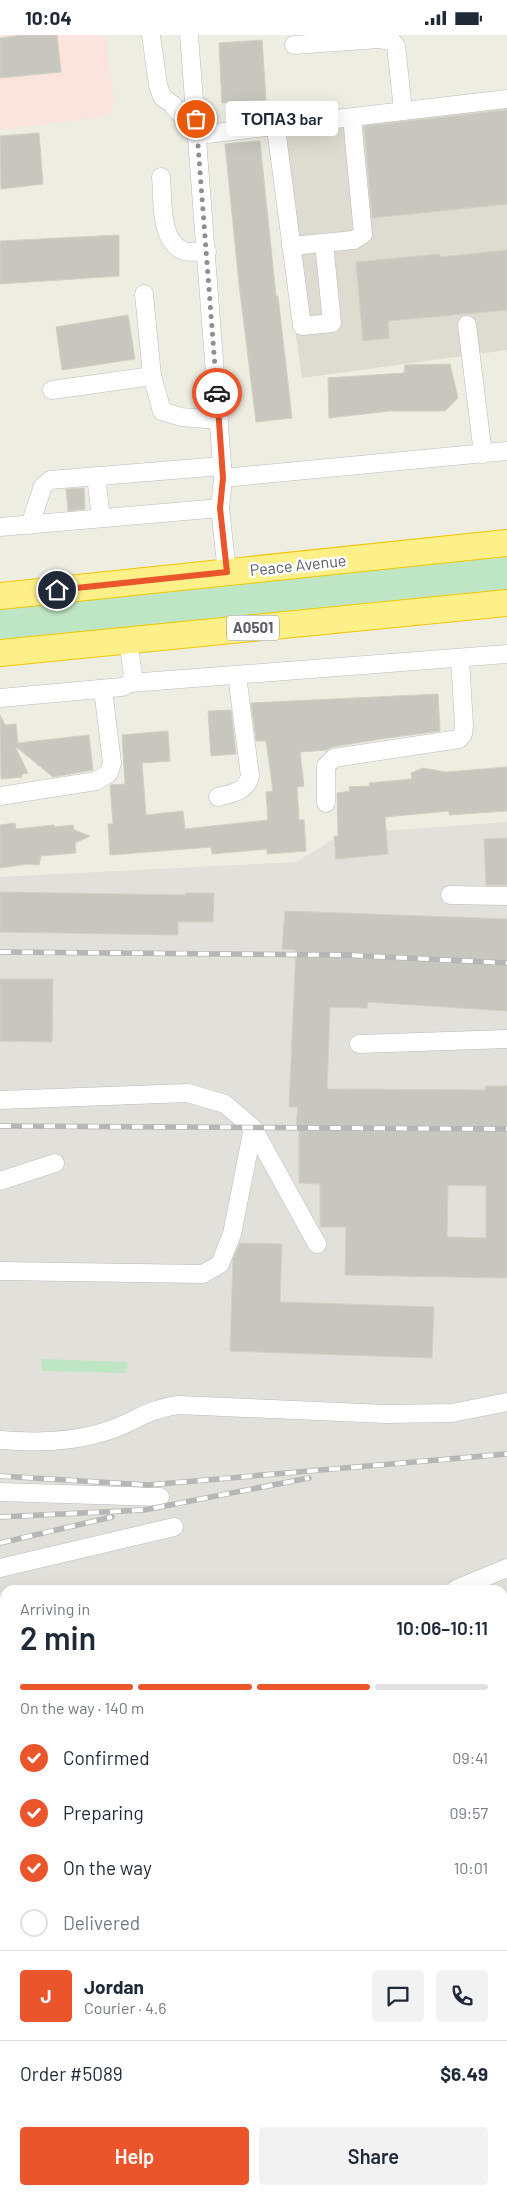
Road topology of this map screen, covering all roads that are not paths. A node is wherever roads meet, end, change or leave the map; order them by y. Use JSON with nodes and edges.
{"nodes":[{"id":1,"x":151,"y":35,"type":"edge"},
{"id":2,"x":189,"y":35,"type":"edge"},
{"id":3,"x":294,"y":45,"type":"dead end"},
{"id":4,"x":507,"y":99,"type":"edge"},
{"id":5,"x":402,"y":110,"type":"junction"},
{"id":6,"x":352,"y":118,"type":"junction"},
{"id":7,"x":276,"y":127,"type":"junction"},
{"id":8,"x":198,"y":135,"type":"junction"},
{"id":9,"x":161,"y":177,"type":"dead end"},
{"id":10,"x":324,"y":243,"type":"junction"},
{"id":11,"x":291,"y":246,"type":"junction"},
{"id":12,"x":207,"y":251,"type":"junction"},
{"id":13,"x":144,"y":294,"type":"dead end"},
{"id":14,"x":467,"y":325,"type":"dead end"},
{"id":15,"x":152,"y":376,"type":"junction"},
{"id":16,"x":52,"y":390,"type":"dead end"},
{"id":17,"x":219,"y":420,"type":"junction"},
{"id":18,"x":507,"y":451,"type":"edge"},
{"id":19,"x":483,"y":454,"type":"junction"},
{"id":20,"x":222,"y":472,"type":"junction"},
{"id":21,"x":96,"y":476,"type":"junction"},
{"id":22,"x":220,"y":508,"type":"junction"},
{"id":23,"x":102,"y":518,"type":"junction"},
{"id":24,"x":30,"y":525,"type":"junction"},
{"id":25,"x":0,"y":527,"type":"edge"},
{"id":26,"x":507,"y":543,"type":"edge"},
{"id":27,"x":227,"y":572,"type":"junction"},
{"id":28,"x":0,"y":596,"type":"edge"},
{"id":29,"x":507,"y":603,"type":"edge"},
{"id":30,"x":128,"y":640,"type":"junction"},
{"id":31,"x":0,"y":653,"type":"edge"},
{"id":32,"x":507,"y":654,"type":"edge"},
{"id":33,"x":460,"y":658,"type":"junction"},
{"id":34,"x":237,"y":675,"type":"junction"},
{"id":35,"x":130,"y":683,"type":"junction"},
{"id":36,"x":103,"y":689,"type":"junction"},
{"id":37,"x":0,"y":698,"type":"edge"},
{"id":38,"x":0,"y":796,"type":"edge"},
{"id":39,"x":218,"y":797,"type":"dead end"},
{"id":40,"x":326,"y":803,"type":"dead end"},
{"id":41,"x":450,"y":895,"type":"dead end"},
{"id":42,"x":507,"y":896,"type":"edge"},
{"id":43,"x":507,"y":1039,"type":"edge"},
{"id":44,"x":360,"y":1044,"type":"dead end"},
{"id":45,"x":0,"y":1100,"type":"edge"},
{"id":46,"x":253,"y":1128,"type":"junction"},
{"id":47,"x":55,"y":1163,"type":"dead end"},
{"id":48,"x":0,"y":1181,"type":"edge"},
{"id":49,"x":317,"y":1245,"type":"dead end"},
{"id":50,"x":0,"y":1271,"type":"edge"},
{"id":51,"x":507,"y":1402,"type":"edge"},
{"id":52,"x":0,"y":1440,"type":"edge"},
{"id":53,"x":0,"y":1492,"type":"edge"},
{"id":54,"x":160,"y":1497,"type":"dead end"},
{"id":55,"x":174,"y":1527,"type":"dead end"},
{"id":56,"x":507,"y":1567,"type":"edge"},
{"id":57,"x":0,"y":1568,"type":"edge"},
{"id":58,"x":465,"y":1585,"type":"edge"}],
"edges":[{"from":1,"to":8,"type":"street"},
{"from":2,"to":8,"type":"street"},
{"from":3,"to":5,"type":"street"},
{"from":4,"to":5,"type":"street"},
{"from":5,"to":6,"type":"street"},
{"from":6,"to":7,"type":"street"},
{"from":6,"to":10,"type":"street"},
{"from":7,"to":8,"type":"street"},
{"from":7,"to":11,"type":"street"},
{"from":8,"to":12,"type":"street"},
{"from":9,"to":12,"type":"street"},
{"from":10,"to":11,"type":"street"},
{"from":10,"to":11,"type":"street"},
{"from":12,"to":17,"type":"street"},
{"from":13,"to":15,"type":"street"},
{"from":14,"to":19,"type":"street"},
{"from":15,"to":16,"type":"street"},
{"from":15,"to":17,"type":"street"},
{"from":17,"to":20,"type":"street"},
{"from":18,"to":19,"type":"street"},
{"from":19,"to":20,"type":"street"},
{"from":20,"to":21,"type":"street"},
{"from":20,"to":22,"type":"street"},
{"from":21,"to":23,"type":"street"},
{"from":21,"to":24,"type":"street"},
{"from":22,"to":23,"type":"street"},
{"from":22,"to":27,"type":"street"},
{"from":23,"to":24,"type":"street"},
{"from":24,"to":25,"type":"street"},
{"from":26,"to":27,"type":"highway","name":"Peace Avenue"},
{"from":27,"to":28,"type":"highway","name":"Peace Avenue"},
{"from":29,"to":30,"type":"highway","number":"A0501"},
{"from":30,"to":31,"type":"highway","number":"A0501"},
{"from":30,"to":35,"type":"street"},
{"from":32,"to":33,"type":"street"},
{"from":33,"to":34,"type":"street"},
{"from":33,"to":40,"type":"street"},
{"from":34,"to":35,"type":"street"},
{"from":34,"to":39,"type":"street"},
{"from":35,"to":36,"type":"street"},
{"from":36,"to":37,"type":"street"},
{"from":36,"to":38,"type":"street"},
{"from":41,"to":42,"type":"street"},
{"from":43,"to":44,"type":"street"},
{"from":45,"to":46,"type":"street"},
{"from":46,"to":49,"type":"street"},
{"from":46,"to":50,"type":"street"},
{"from":47,"to":48,"type":"street"},
{"from":51,"to":52,"type":"street"},
{"from":53,"to":54,"type":"street"},
{"from":55,"to":57,"type":"street"},
{"from":56,"to":58,"type":"street"}]}
